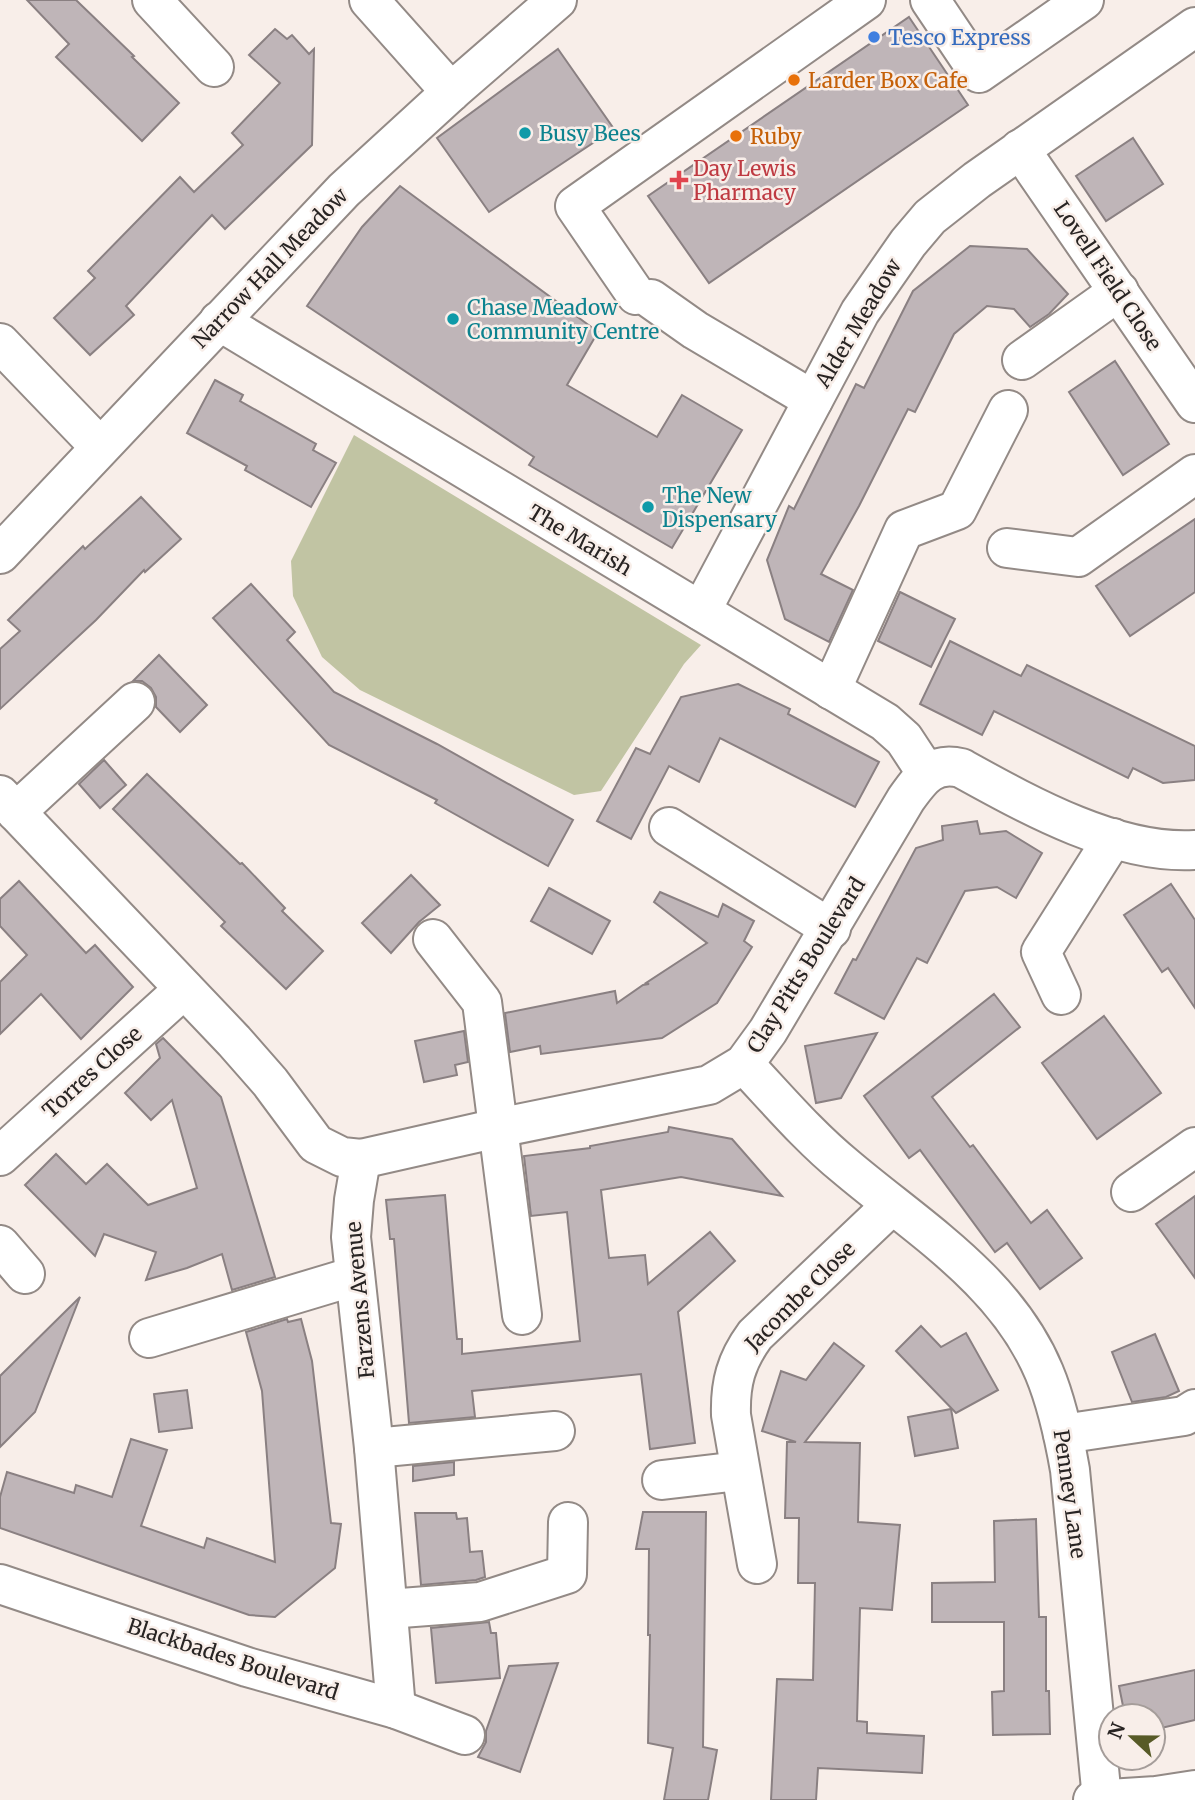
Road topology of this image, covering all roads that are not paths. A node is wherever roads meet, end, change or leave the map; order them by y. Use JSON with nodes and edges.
{"nodes":[{"id":1,"x":152,"y":0,"type":"edge"},
{"id":2,"x":369,"y":0,"type":"edge"},
{"id":3,"x":557,"y":0,"type":"edge"},
{"id":4,"x":866,"y":0,"type":"edge"},
{"id":5,"x":930,"y":0,"type":"edge"},
{"id":6,"x":1084,"y":0,"type":"edge"},
{"id":7,"x":1195,"y":27,"type":"edge"},
{"id":8,"x":214,"y":67,"type":"dead end"},
{"id":9,"x":451,"y":92,"type":"junction"},
{"id":10,"x":1020,"y":149,"type":"junction"},
{"id":11,"x":1119,"y":291,"type":"junction"},
{"id":12,"x":219,"y":321,"type":"junction"},
{"id":13,"x":0,"y":343,"type":"edge"},
{"id":14,"x":1022,"y":360,"type":"dead end"},
{"id":15,"x":813,"y":400,"type":"junction"},
{"id":16,"x":1195,"y":403,"type":"edge"},
{"id":17,"x":1008,"y":410,"type":"dead end"},
{"id":18,"x":100,"y":447,"type":"junction"},
{"id":19,"x":1195,"y":474,"type":"edge"},
{"id":20,"x":1007,"y":548,"type":"dead end"},
{"id":21,"x":0,"y":554,"type":"edge"},
{"id":22,"x":701,"y":611,"type":"junction"},
{"id":23,"x":831,"y":690,"type":"junction"},
{"id":24,"x":135,"y":702,"type":"dead end"},
{"id":25,"x":928,"y":774,"type":"junction"},
{"id":26,"x":8,"y":803,"type":"edge"},
{"id":27,"x":669,"y":827,"type":"dead end"},
{"id":28,"x":1113,"y":838,"type":"junction"},
{"id":29,"x":1195,"y":850,"type":"edge"},
{"id":30,"x":831,"y":929,"type":"junction"},
{"id":31,"x":433,"y":939,"type":"dead end"},
{"id":32,"x":184,"y":989,"type":"junction"},
{"id":33,"x":1061,"y":995,"type":"dead end"},
{"id":34,"x":744,"y":1064,"type":"junction"},
{"id":35,"x":498,"y":1128,"type":"junction"},
{"id":36,"x":1195,"y":1147,"type":"edge"},
{"id":37,"x":0,"y":1156,"type":"edge"},
{"id":38,"x":362,"y":1159,"type":"junction"},
{"id":39,"x":1131,"y":1192,"type":"dead end"},
{"id":40,"x":892,"y":1206,"type":"junction"},
{"id":41,"x":0,"y":1245,"type":"edge"},
{"id":42,"x":25,"y":1274,"type":"dead end"},
{"id":43,"x":355,"y":1276,"type":"junction"},
{"id":44,"x":522,"y":1315,"type":"dead end"},
{"id":45,"x":149,"y":1338,"type":"dead end"},
{"id":46,"x":1195,"y":1409,"type":"edge"},
{"id":47,"x":555,"y":1431,"type":"dead end"},
{"id":48,"x":1063,"y":1434,"type":"junction"},
{"id":49,"x":374,"y":1448,"type":"junction"},
{"id":50,"x":739,"y":1471,"type":"junction"},
{"id":51,"x":662,"y":1480,"type":"dead end"},
{"id":52,"x":568,"y":1522,"type":"dead end"},
{"id":53,"x":757,"y":1564,"type":"dead end"},
{"id":54,"x":0,"y":1584,"type":"edge"},
{"id":55,"x":388,"y":1609,"type":"junction"},
{"id":56,"x":396,"y":1709,"type":"junction"},
{"id":57,"x":465,"y":1735,"type":"dead end"},
{"id":58,"x":1195,"y":1790,"type":"edge"},
{"id":59,"x":1097,"y":1799,"type":"edge"}],
"edges":[{"from":1,"to":8,"type":"street"},
{"from":2,"to":9,"type":"street"},
{"from":3,"to":9,"type":"street","name":"Narrow Hall Meadow"},
{"from":4,"to":15,"type":"street"},
{"from":5,"to":6,"type":"street"},
{"from":7,"to":10,"type":"street","name":"Alder Meadow"},
{"from":9,"to":12,"type":"street","name":"Narrow Hall Meadow"},
{"from":10,"to":11,"type":"street","name":"Lovell Field Close"},
{"from":10,"to":15,"type":"street","name":"Alder Meadow"},
{"from":11,"to":14,"type":"street"},
{"from":11,"to":16,"type":"street","name":"Lovell Field Close"},
{"from":12,"to":18,"type":"street","name":"Narrow Hall Meadow"},
{"from":12,"to":22,"type":"street","name":"The Marish"},
{"from":13,"to":18,"type":"street"},
{"from":15,"to":22,"type":"street","name":"Alder Meadow"},
{"from":17,"to":23,"type":"street"},
{"from":18,"to":21,"type":"street","name":"Narrow Hall Meadow"},
{"from":19,"to":20,"type":"street"},
{"from":22,"to":23,"type":"street","name":"The Marish"},
{"from":23,"to":25,"type":"street","name":"The Marish"},
{"from":24,"to":26,"type":"street"},
{"from":25,"to":28,"type":"street"},
{"from":25,"to":30,"type":"street","name":"Clay Pitts Boulevard"},
{"from":26,"to":32,"type":"street"},
{"from":27,"to":30,"type":"street"},
{"from":28,"to":29,"type":"street"},
{"from":28,"to":33,"type":"street"},
{"from":30,"to":34,"type":"street","name":"Clay Pitts Boulevard"},
{"from":31,"to":35,"type":"street"},
{"from":32,"to":37,"type":"street","name":"Torres Close"},
{"from":32,"to":38,"type":"street"},
{"from":34,"to":35,"type":"street","name":"Clay Pitts Boulevard"},
{"from":34,"to":40,"type":"street","name":"Penney Lane"},
{"from":35,"to":38,"type":"street","name":"Clay Pitts Boulevard"},
{"from":35,"to":44,"type":"street"},
{"from":36,"to":39,"type":"street"},
{"from":38,"to":43,"type":"street","name":"Farzens Avenue"},
{"from":40,"to":48,"type":"street","name":"Penney Lane"},
{"from":40,"to":50,"type":"street","name":"Jacombe Close"},
{"from":41,"to":42,"type":"street"},
{"from":43,"to":45,"type":"street"},
{"from":43,"to":49,"type":"street","name":"Farzens Avenue"},
{"from":46,"to":48,"type":"street"},
{"from":47,"to":49,"type":"street"},
{"from":48,"to":59,"type":"street","name":"Penney Lane"},
{"from":49,"to":55,"type":"street","name":"Farzens Avenue"},
{"from":50,"to":51,"type":"street"},
{"from":50,"to":53,"type":"street","name":"Jacombe Close"},
{"from":52,"to":55,"type":"street"},
{"from":54,"to":56,"type":"street","name":"Blackbades Boulevard"},
{"from":55,"to":56,"type":"street","name":"Farzens Avenue"},
{"from":56,"to":57,"type":"street","name":"Blackbades Boulevard"},
{"from":58,"to":59,"type":"street"}]}
